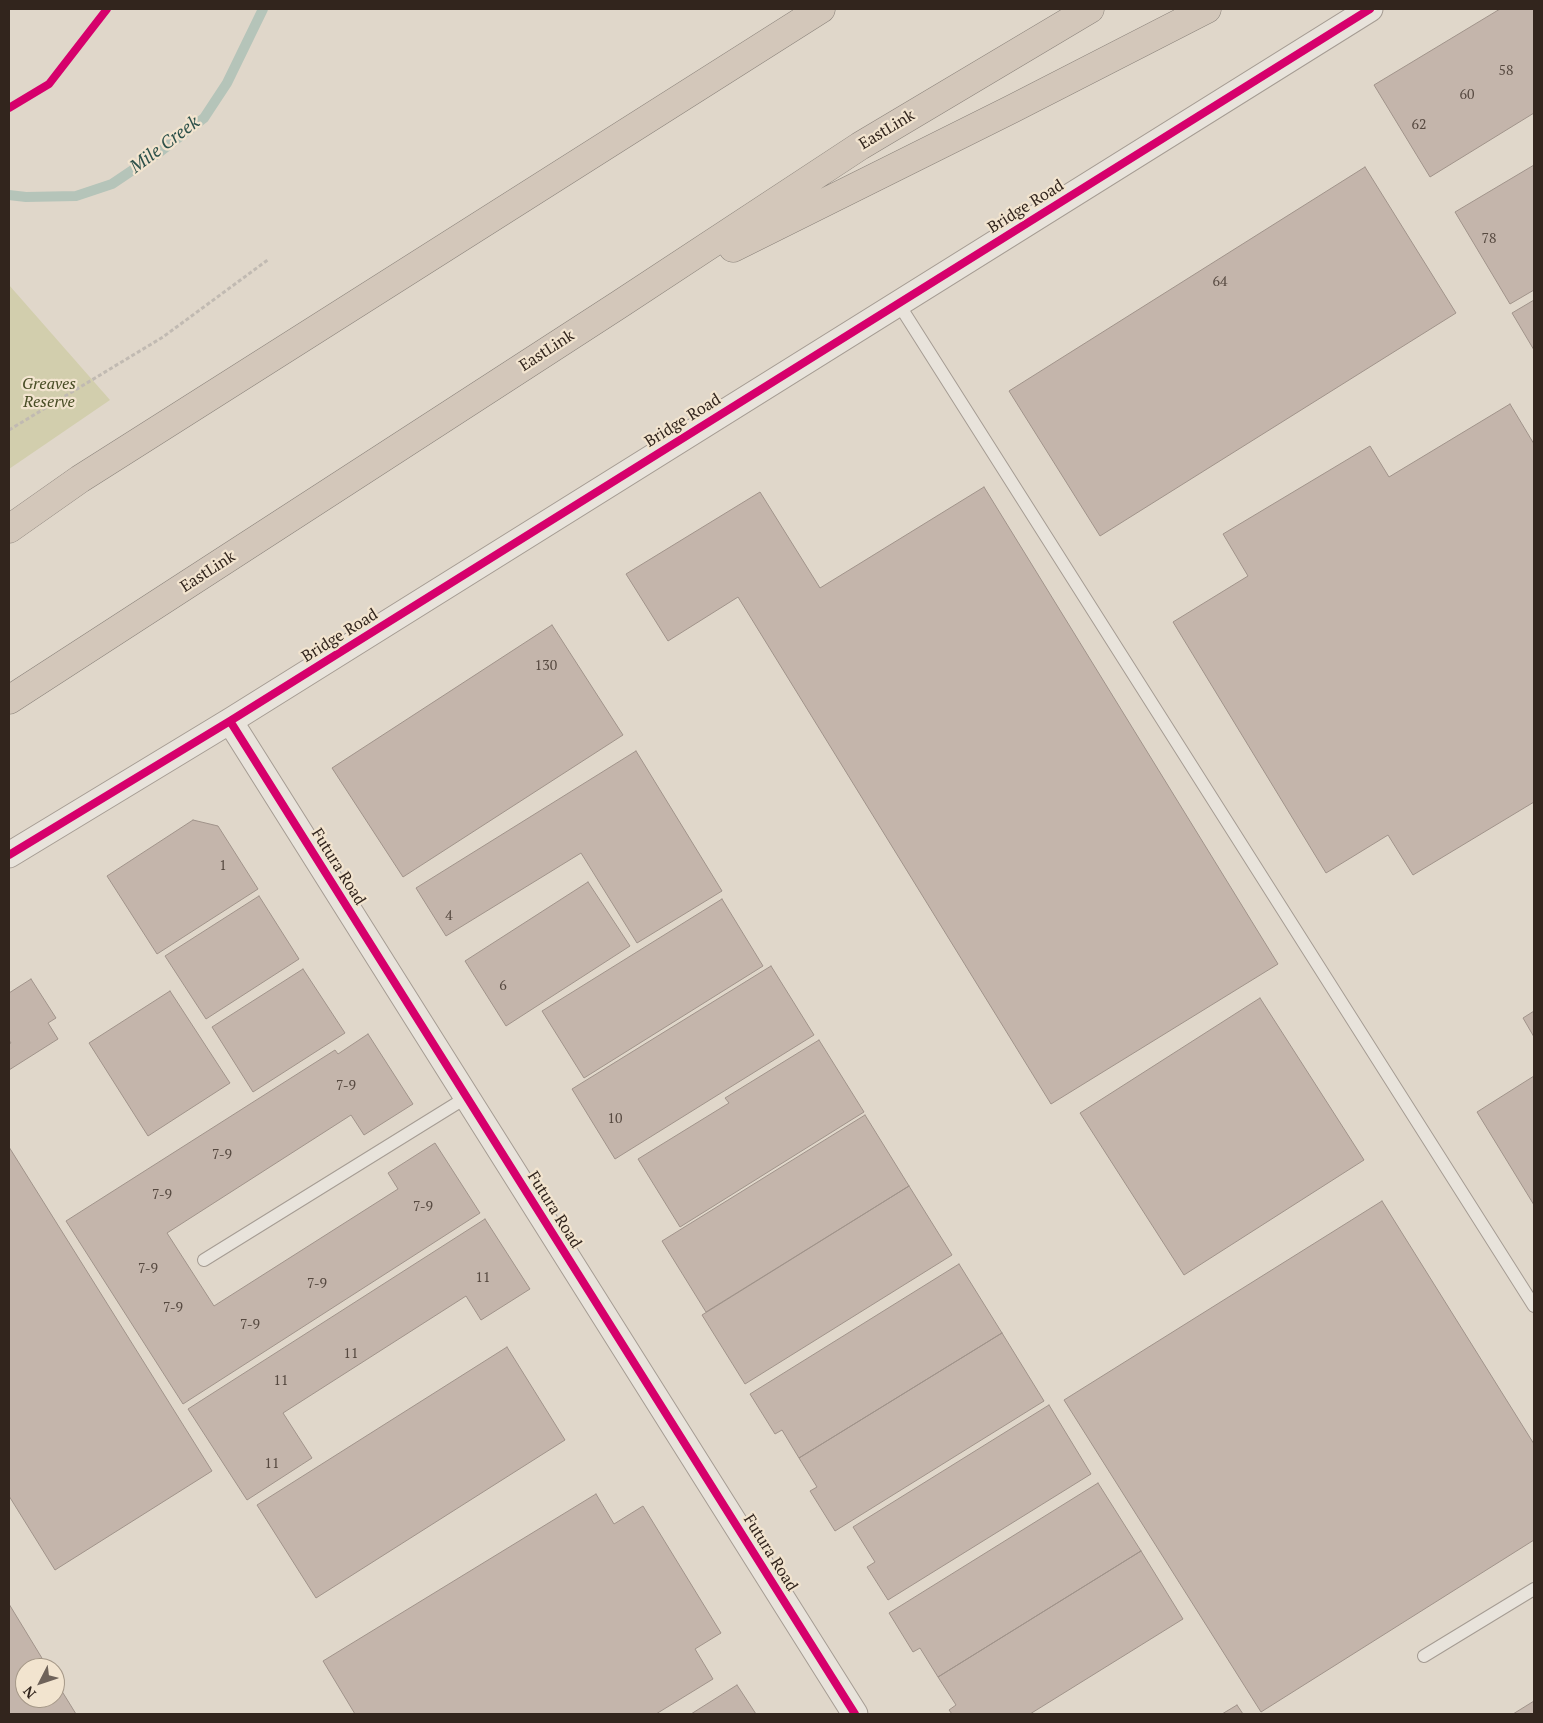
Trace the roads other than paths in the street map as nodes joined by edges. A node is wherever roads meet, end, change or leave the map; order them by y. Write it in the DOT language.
graph roads {
  1 [pos="805,9"];
  2 [pos="821,9"];
  3 [pos="1090,9"];
  4 [pos="1207,9"];
  5 [pos="1370,9"];
  6 [pos="759,48"];
  7 [pos="898,303"];
  8 [pos="620,304"];
  9 [pos="9,529"];
  10 [pos="9,700"];
  11 [pos="230,721"];
  12 [pos="9,855"];
  13 [pos="467,1097"];
  14 [pos="204,1260"];
  15 [pos="1534,1306"];
  16 [pos="1534,1589"];
  17 [pos="1424,1656"];
  18 [pos="855,1714"];
  1 -- 6 [label="highway"];
  2 -- 6 [label="highway"];
  3 -- 8 [label="highway, EastLink"];
  4 -- 8 [label="highway"];
  5 -- 7 [label="street, Bridge Road"];
  6 -- 9 [label="highway"];
  7 -- 11 [label="street, Bridge Road"];
  7 -- 15 [label="lane"];
  8 -- 10 [label="highway, EastLink"];
  11 -- 12 [label="street, Bridge Road"];
  11 -- 13 [label="street, Futura Road"];
  13 -- 14 [label="lane"];
  13 -- 18 [label="street, Futura Road"];
  16 -- 17 [label="lane"];
}
